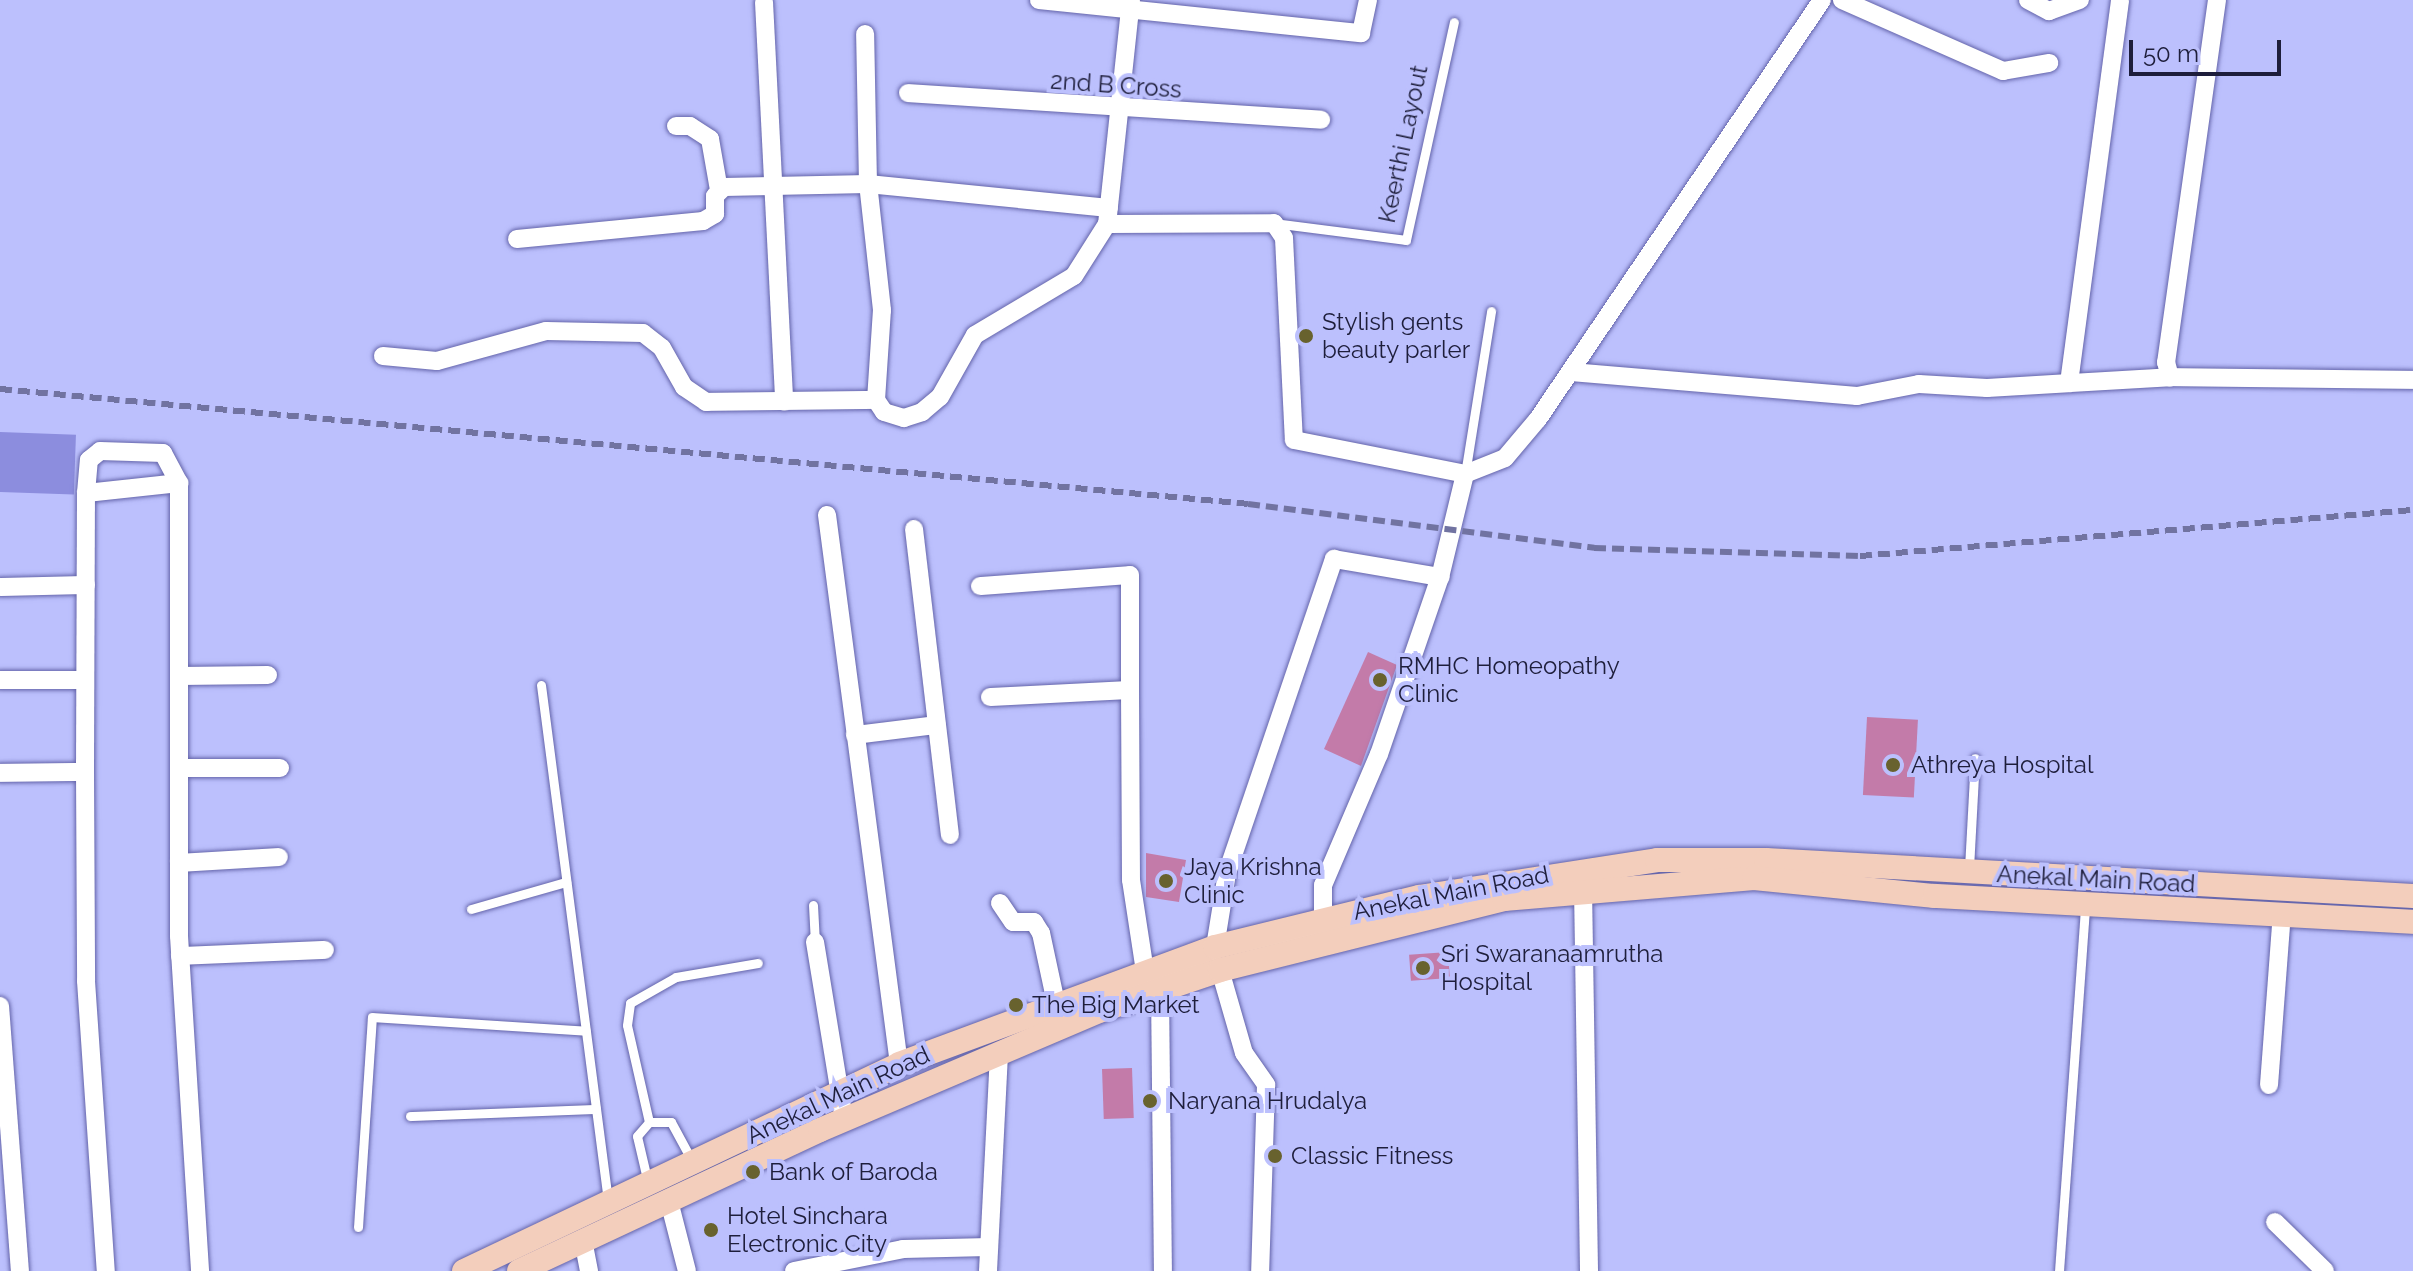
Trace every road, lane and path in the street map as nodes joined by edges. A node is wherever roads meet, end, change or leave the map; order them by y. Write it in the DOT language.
graph roads {
  1 [pos="1039,0"];
  2 [pos="1368,0"];
  3 [pos="1822,0"];
  4 [pos="1842,0"];
  5 [pos="2028,0"];
  6 [pos="2080,0"];
  7 [pos="2120,0"];
  8 [pos="2217,0"];
  9 [pos="764,2"];
  10 [pos="1130,6"];
  11 [pos="1454,22"];
  12 [pos="865,34"];
  13 [pos="2049,63"];
  14 [pos="908,93"];
  15 [pos="1118,111"];
  16 [pos="1321,120"];
  17 [pos="676,126"];
  18 [pos="776,184"];
  19 [pos="868,184"];
  20 [pos="719,190"];
  21 [pos="1108,216"];
  22 [pos="1279,230"];
  23 [pos="517,239"];
  24 [pos="1491,311"];
  25 [pos="383,356"];
  26 [pos="1571,372"];
  27 [pos="2170,377"];
  28 [pos="2413,380"];
  29 [pos="2069,383"];
  30 [pos="876,400"];
  31 [pos="784,401"];
  32 [pos="1465,474"];
  33 [pos="179,483"];
  34 [pos="86,493"];
  35 [pos="827,515"];
  36 [pos="914,529"];
  37 [pos="1440,577"];
  38 [pos="86,585"];
  39 [pos="980,586"];
  40 [pos="0,587"];
  41 [pos="268,675"];
  42 [pos="179,676"];
  43 [pos="0,680"];
  44 [pos="85,680"];
  45 [pos="541,685"];
  46 [pos="1130,690"];
  47 [pos="990,697"];
  48 [pos="936,725"];
  49 [pos="855,735"];
  50 [pos="1975,758"];
  51 [pos="179,768"];
  52 [pos="280,768"];
  53 [pos="85,772"];
  54 [pos="0,773"];
  55 [pos="950,835"];
  56 [pos="279,857"];
  57 [pos="179,863"];
  58 [pos="1969,871"];
  59 [pos="566,882"];
  60 [pos="1583,888"];
  61 [pos="2413,896"];
  62 [pos="1000,903"];
  63 [pos="2085,903"];
  64 [pos="813,905"];
  65 [pos="471,909"];
  66 [pos="2282,913"];
  67 [pos="2413,922"];
  68 [pos="1323,930"];
  69 [pos="815,942"];
  70 [pos="325,950"];
  71 [pos="180,956"];
  72 [pos="1218,959"];
  73 [pos="758,963"];
  74 [pos="1145,971"];
  75 [pos="1160,991"];
  76 [pos="1056,1003"];
  77 [pos="0,1006"];
  78 [pos="586,1031"];
  79 [pos="999,1053"];
  80 [pos="899,1064"];
  81 [pos="2269,1085"];
  82 [pos="837,1095"];
  83 [pos="596,1109"];
  84 [pos="410,1116"];
  85 [pos="844,1120"];
  86 [pos="649,1122"];
  87 [pos="693,1162"];
  88 [pos="648,1183"];
  89 [pos="608,1201"];
  90 [pos="669,1201"];
  91 [pos="2275,1222"];
  92 [pos="615,1226"];
  93 [pos="358,1227"];
  94 [pos="583,1240"];
  95 [pos="989,1247"];
  96 [pos="20,1271"];
  97 [pos="106,1271"];
  98 [pos="200,1271"];
  99 [pos="464,1271"];
  100 [pos="519,1271"];
  101 [pos="589,1271"];
  102 [pos="687,1271"];
  103 [pos="794,1271"];
  104 [pos="988,1271"];
  105 [pos="1163,1271"];
  106 [pos="1260,1271"];
  107 [pos="1589,1271"];
  108 [pos="2059,1271"];
  109 [pos="2325,1271"];
  1 -- 10 [label="street"];
  2 -- 10 [label="street"];
  3 -- 26 [label="street"];
  4 -- 13 [label="street"];
  5 -- 6 [label="street"];
  7 -- 29 [label="street"];
  8 -- 27 [label="street"];
  9 -- 18 [label="street"];
  10 -- 15 [label="street"];
  11 -- 22 [label="lane, Keerthi Layout"];
  12 -- 19 [label="street"];
  14 -- 15 [label="street, 2nd B Cross"];
  15 -- 16 [label="street, 2nd B Cross"];
  15 -- 21 [label="street"];
  17 -- 20 [label="street"];
  18 -- 19 [label="street, Keerthi Layout"];
  18 -- 20 [label="street, Keerthi Layout"];
  18 -- 31 [label="street"];
  19 -- 21 [label="street, Keerthi Layout"];
  19 -- 30 [label="street"];
  20 -- 23 [label="street"];
  21 -- 22 [label="street, Keerthi Layout"];
  21 -- 30 [label="street"];
  22 -- 32 [label="street"];
  24 -- 32 [label="lane"];
  25 -- 31 [label="street"];
  26 -- 29 [label="street"];
  26 -- 32 [label="street"];
  27 -- 28 [label="street"];
  27 -- 29 [label="street"];
  30 -- 31 [label="street"];
  32 -- 37 [label="street"];
  33 -- 34 [label="street"];
  33 -- 34 [label="street"];
  33 -- 42 [label="street"];
  34 -- 38 [label="street"];
  35 -- 49 [label="street"];
  36 -- 48 [label="street"];
  37 -- 68 [label="street"];
  37 -- 72 [label="street"];
  38 -- 40 [label="street"];
  38 -- 44 [label="street"];
  39 -- 46 [label="street"];
  41 -- 42 [label="street"];
  42 -- 51 [label="street"];
  43 -- 44 [label="street"];
  44 -- 53 [label="street"];
  45 -- 59 [label="lane"];
  46 -- 47 [label="street"];
  46 -- 74 [label="street"];
  48 -- 49 [label="street"];
  48 -- 55 [label="street"];
  49 -- 80 [label="street"];
  50 -- 58 [label="lane"];
  51 -- 52 [label="street"];
  51 -- 57 [label="street"];
  53 -- 54 [label="street"];
  53 -- 97 [label="street"];
  56 -- 57 [label="street"];
  57 -- 71 [label="street"];
  58 -- 61 [label="main road, Anekal Main Road"];
  58 -- 68 [label="main road, Anekal Main Road"];
  59 -- 65 [label="lane"];
  59 -- 78 [label="lane"];
  60 -- 63 [label="main road"];
  60 -- 68 [label="main road"];
  60 -- 107 [label="street"];
  62 -- 76 [label="street"];
  63 -- 66 [label="main road"];
  63 -- 108 [label="lane"];
  64 -- 69 [label="lane"];
  66 -- 67 [label="main road"];
  66 -- 81 [label="street"];
  68 -- 72 [label="main road, Anekal Main Road"];
  69 -- 82 [label="street"];
  70 -- 71 [label="street"];
  71 -- 98 [label="street"];
  72 -- 74 [label="main road, Anekal Main Road"];
  72 -- 75 [label="main road"];
  72 -- 106 [label="street"];
  73 -- 86 [label="lane"];
  74 -- 76 [label="main road, Anekal Main Road"];
  75 -- 79 [label="main road"];
  75 -- 105 [label="street"];
  76 -- 80 [label="main road, Anekal Main Road"];
  77 -- 96 [label="street"];
  78 -- 83 [label="lane"];
  78 -- 93 [label="lane"];
  79 -- 85 [label="main road"];
  79 -- 95 [label="street"];
  80 -- 82 [label="main road, Anekal Main Road"];
  82 -- 85 [label="street"];
  82 -- 87 [label="main road, Anekal Main Road"];
  83 -- 84 [label="lane"];
  83 -- 89 [label="lane"];
  85 -- 90 [label="main road"];
  86 -- 87 [label="lane"];
  86 -- 88 [label="lane"];
  87 -- 88 [label="main road, Anekal Main Road"];
  88 -- 89 [label="main road, Anekal Main Road"];
  89 -- 92 [label="lane"];
  89 -- 99 [label="main road, Anekal Main Road"];
  90 -- 92 [label="main road"];
  90 -- 102 [label="street"];
  91 -- 109 [label="street"];
  92 -- 94 [label="main road"];
  94 -- 100 [label="main road"];
  94 -- 101 [label="street"];
  95 -- 103 [label="street"];
  95 -- 104 [label="street"];
}
